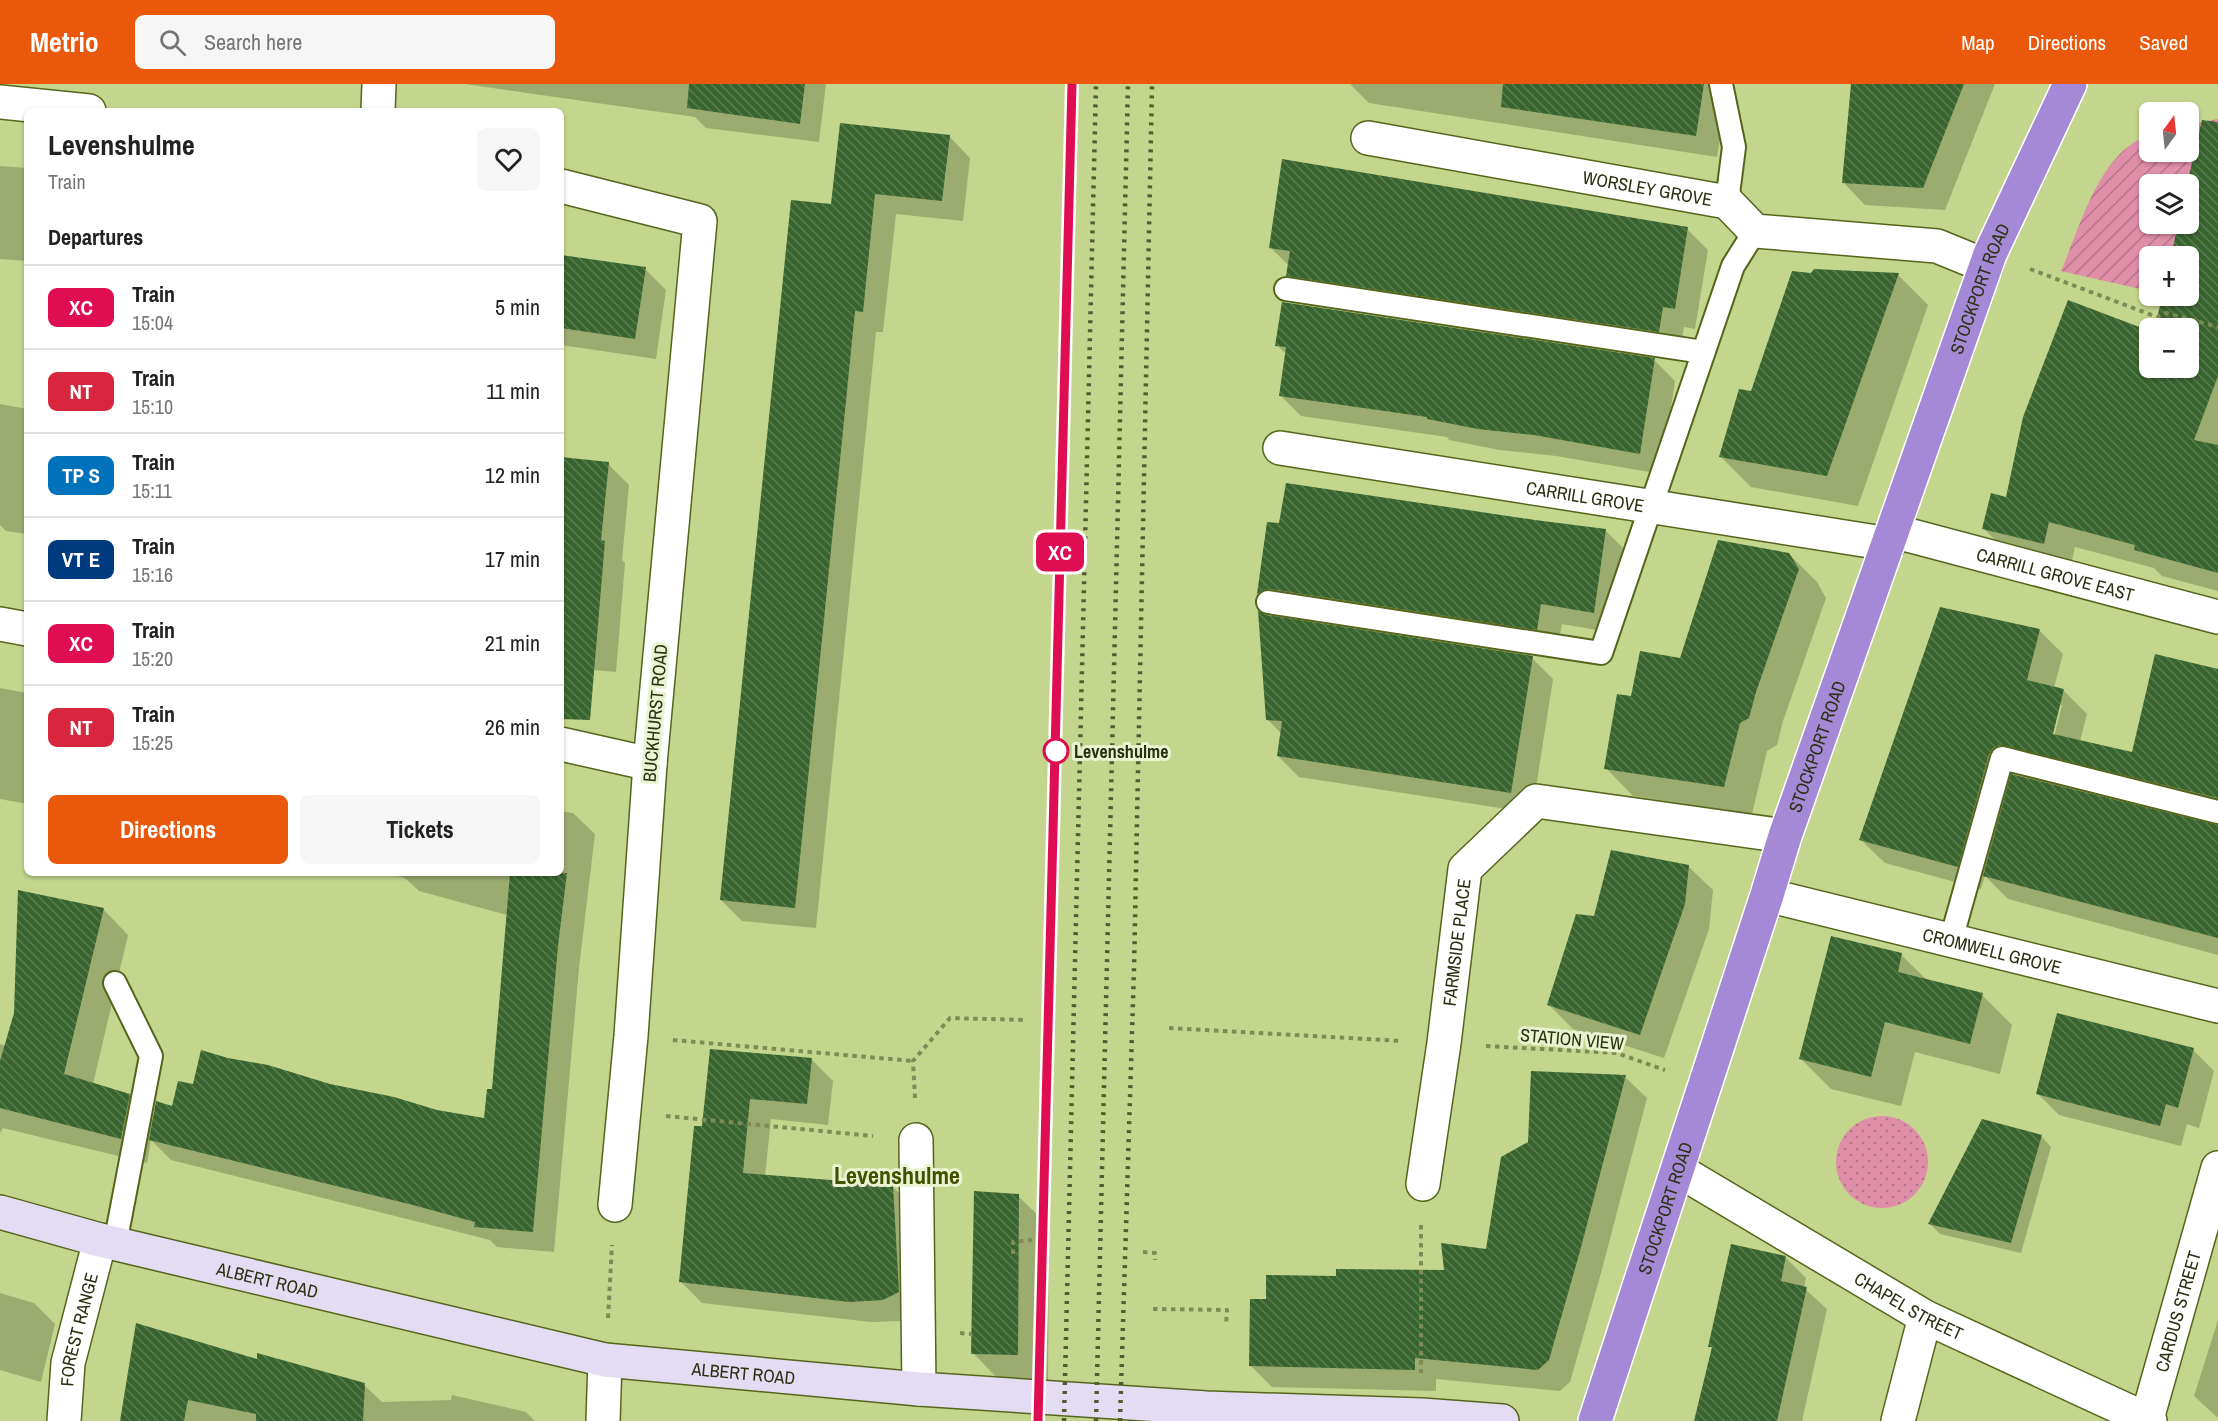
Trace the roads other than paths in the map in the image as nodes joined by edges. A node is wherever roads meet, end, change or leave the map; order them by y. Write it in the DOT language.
graph roads {
  1 [pos="379,84"];
  2 [pos="1721,84"];
  3 [pos="2070,84"];
  4 [pos="0,102"];
  5 [pos="59,108"];
  6 [pos="378,108"];
  7 [pos="1368,138"];
  8 [pos="564,187"];
  9 [pos="1727,202"];
  10 [pos="1755,231"];
  11 [pos="1988,260"];
  12 [pos="1286,289"];
  13 [pos="1703,352"];
  14 [pos="1280,448"];
  15 [pos="1651,506"];
  16 [pos="1891,537"];
  17 [pos="1268,602"];
  18 [pos="2218,617"];
  19 [pos="0,624"];
  20 [pos="24,628"];
  21 [pos="564,745"];
  22 [pos="650,764"];
  23 [pos="2218,812"];
  24 [pos="1785,836"];
  25 [pos="1767,895"];
  26 [pos="1951,940"];
  27 [pos="115,983"];
  28 [pos="2218,1006"];
  29 [pos="916,1140"];
  30 [pos="1678,1170"];
  31 [pos="2217,1180"];
  32 [pos="1424,1184"];
  33 [pos="615,1205"];
  34 [pos="0,1212"];
  35 [pos="108,1242"];
  36 [pos="1925,1317"];
  37 [pos="605,1360"];
  38 [pos="919,1389"];
  39 [pos="2148,1420"];
  40 [pos="64,1421"];
  41 [pos="603,1421"];
  42 [pos="1502,1421"];
  43 [pos="1596,1421"];
  44 [pos="1898,1421"];
  1 -- 6 [label="street"];
  2 -- 9 [label="lane"];
  3 -- 11 [label="highway, STOCKPORT ROAD"];
  4 -- 5 [label="street"];
  7 -- 9 [label="street, WORSLEY GROVE"];
  8 -- 22 [label="street, BUCKHURST ROAD"];
  9 -- 10 [label="street, WORSLEY GROVE"];
  10 -- 11 [label="street"];
  10 -- 13 [label="lane"];
  11 -- 16 [label="highway, STOCKPORT ROAD"];
  12 -- 13 [label="lane"];
  13 -- 15 [label="lane"];
  14 -- 15 [label="street, CARRILL GROVE"];
  15 -- 16 [label="street, CARRILL GROVE"];
  15 -- 17 [label="lane"];
  16 -- 18 [label="street, CARRILL GROVE EAST"];
  16 -- 24 [label="highway, STOCKPORT ROAD"];
  19 -- 20 [label="street"];
  21 -- 22 [label="street"];
  22 -- 33 [label="street, BUCKHURST ROAD"];
  23 -- 26 [label="lane"];
  24 -- 25 [label="highway, STOCKPORT ROAD"];
  24 -- 32 [label="street, FARMSIDE PLACE"];
  25 -- 26 [label="street, CROMWELL GROVE"];
  25 -- 30 [label="highway, STOCKPORT ROAD"];
  26 -- 28 [label="street, CROMWELL GROVE"];
  27 -- 35 [label="lane"];
  29 -- 38 [label="street"];
  30 -- 36 [label="street, CHAPEL STREET"];
  30 -- 43 [label="highway, STOCKPORT ROAD"];
  31 -- 39 [label="street, CARDUS STREET"];
  34 -- 35 [label="main road, ALBERT ROAD"];
  35 -- 37 [label="main road, ALBERT ROAD"];
  35 -- 40 [label="street, FOREST RANGE"];
  36 -- 39 [label="street, CHAPEL STREET"];
  36 -- 44 [label="street"];
  37 -- 38 [label="main road, ALBERT ROAD"];
  37 -- 41 [label="street"];
  38 -- 42 [label="main road, ALBERT ROAD"];
}
